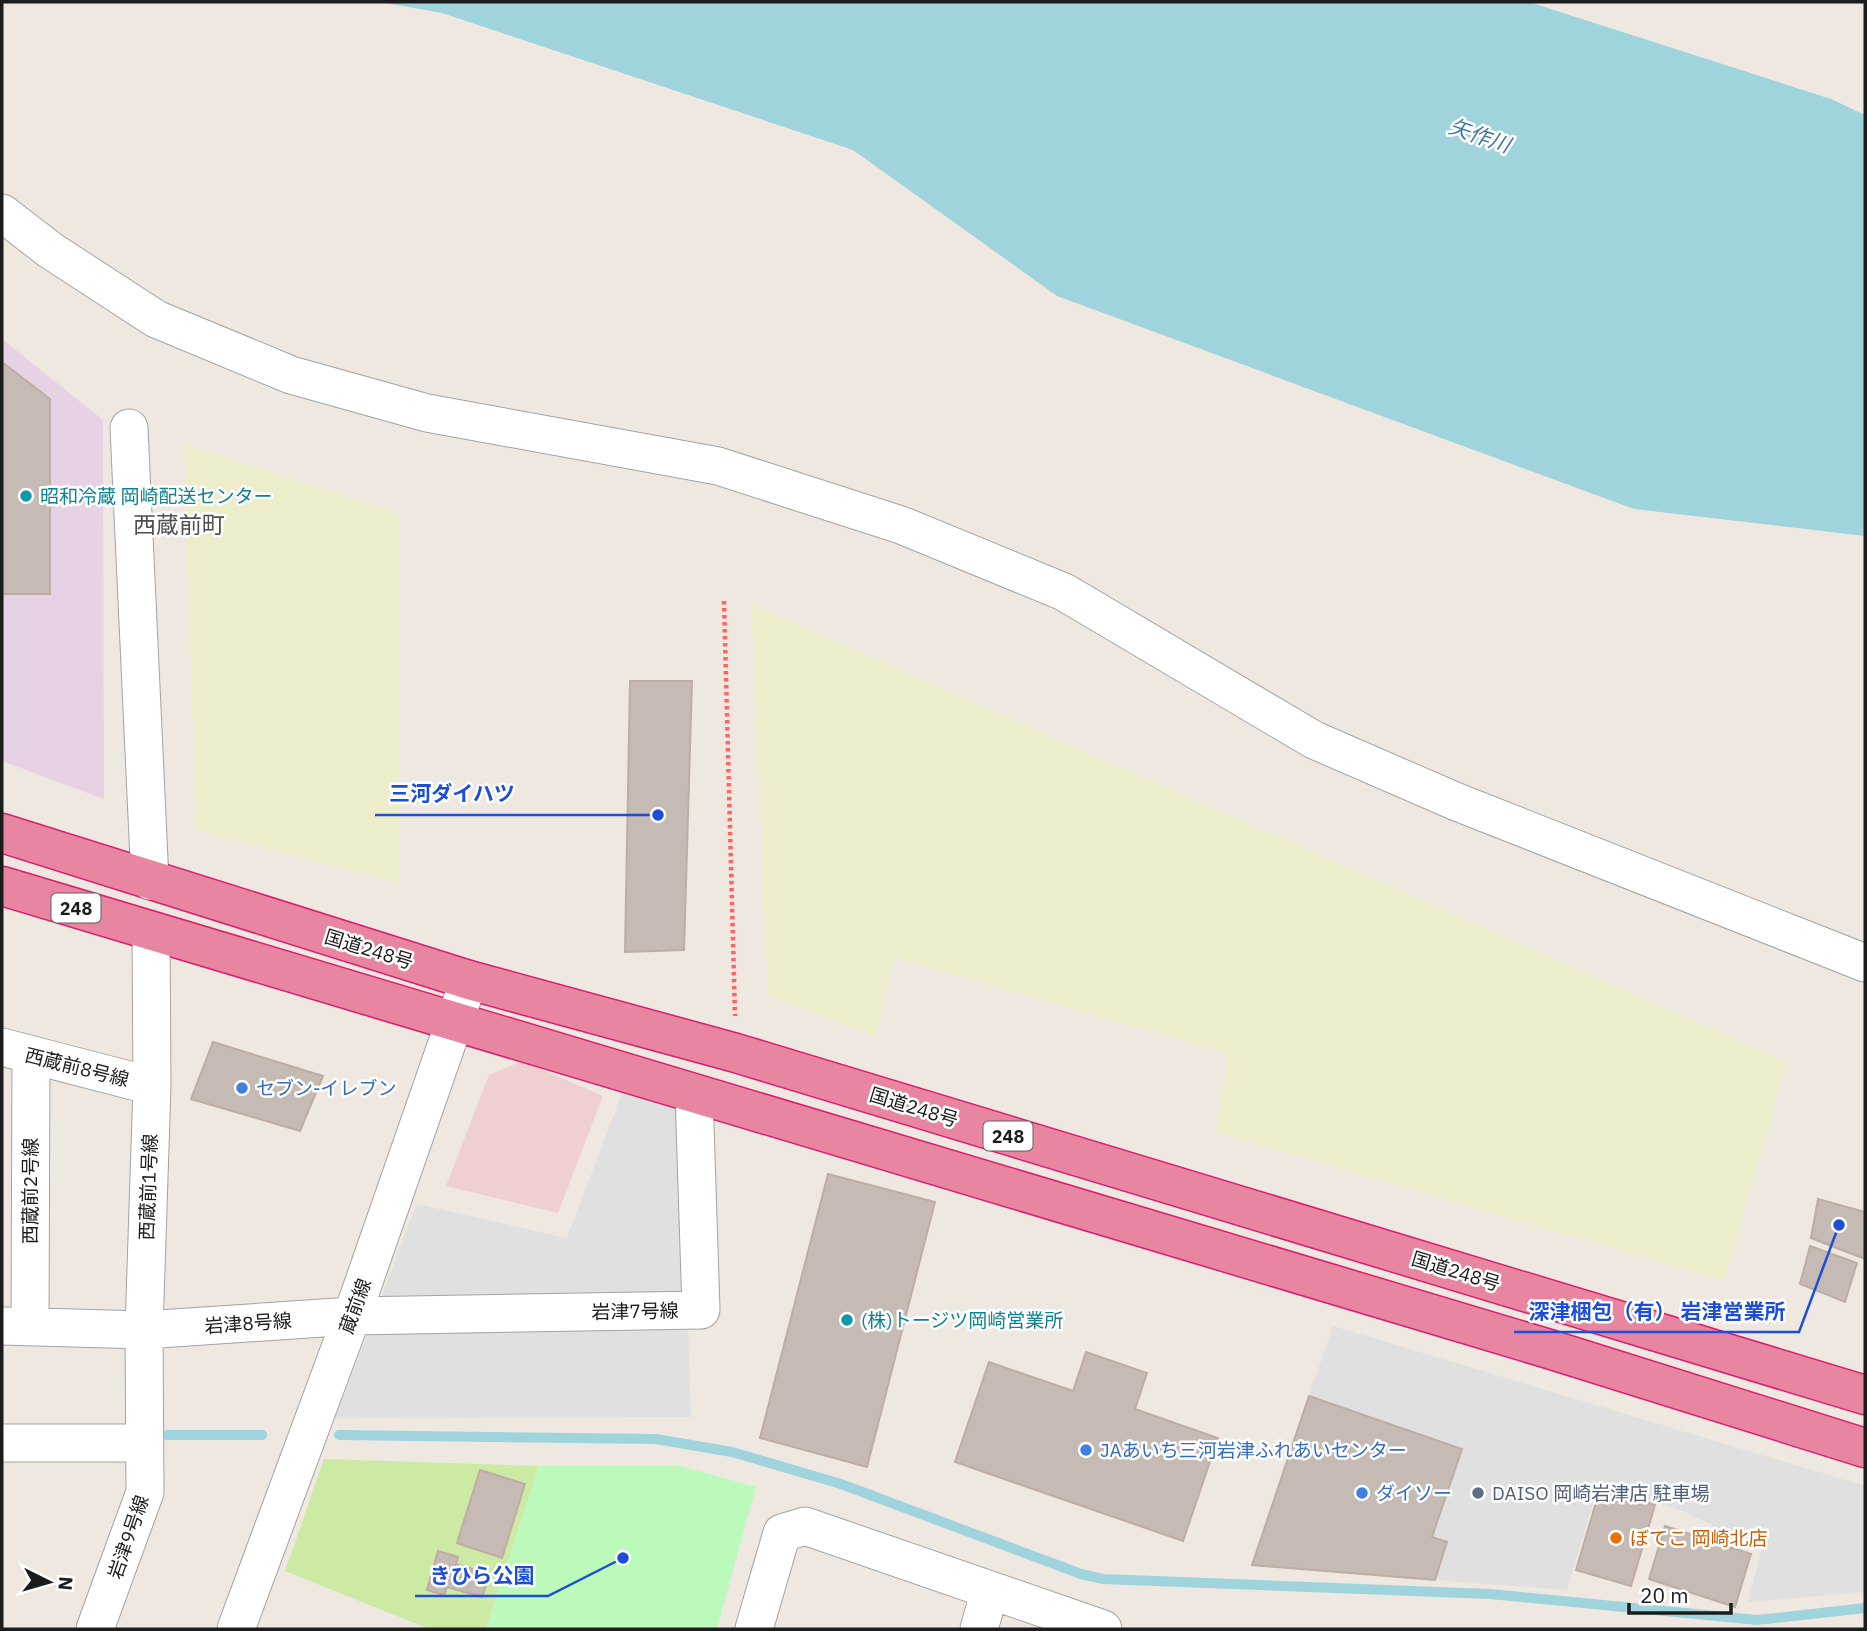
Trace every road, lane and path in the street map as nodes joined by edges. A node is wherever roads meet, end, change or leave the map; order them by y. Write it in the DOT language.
graph roads {
  1 [pos="2,213"];
  2 [pos="130,428"];
  3 [pos="724,601"];
  4 [pos="2,833"];
  5 [pos="150,881"];
  6 [pos="2,886"];
  7 [pos="151,931"];
  8 [pos="1865,963"];
  9 [pos="469,980"];
  10 [pos="455,1020"];
  11 [pos="16,1052"];
  12 [pos="736,1053"];
  13 [pos="152,1086"];
  14 [pos="694,1093"];
  15 [pos="352,1315"];
  16 [pos="16,1326"];
  17 [pos="144,1330"];
  18 [pos="1865,1395"];
  19 [pos="2,1443"];
  20 [pos="144,1443"];
  21 [pos="1865,1448"];
  22 [pos="990,1590"];
  23 [pos="95,1629"];
  24 [pos="236,1629"];
  25 [pos="754,1629"];
  26 [pos="979,1629"];
  27 [pos="1103,1629"];
  1 -- 8 [label="street"];
  2 -- 5 [label="street"];
  3 -- 12 [label="path"];
  4 -- 5 [label="highway, 国道248号 / 248"];
  5 -- 9 [label="highway, 国道248号 / 248"];
  6 -- 7 [label="highway, 248"];
  7 -- 10 [label="highway, 248"];
  7 -- 13 [label="street, 西蔵前1号線"];
  9 -- 10 [label="street, 蔵前線"];
  9 -- 12 [label="highway, 国道248号 / 248"];
  10 -- 14 [label="highway, 248"];
  10 -- 15 [label="street, 蔵前線"];
  11 -- 13 [label="street, 西蔵前8号線"];
  11 -- 16 [label="street, 西蔵前2号線"];
  12 -- 18 [label="highway, 国道248号 / 248"];
  13 -- 17 [label="street, 西蔵前1号線"];
  14 -- 15 [label="street, 岩津7号線"];
  14 -- 21 [label="highway, 248"];
  15 -- 17 [label="street, 岩津8号線"];
  15 -- 24 [label="street, 蔵前線"];
  16 -- 17 [label="street, 岩津8号線"];
  17 -- 20 [label="street, 西蔵前1号線"];
  19 -- 20 [label="street"];
  20 -- 23 [label="street, 岩津9号線"];
  22 -- 25 [label="street"];
  22 -- 26 [label="street"];
  22 -- 27 [label="street"];
}
